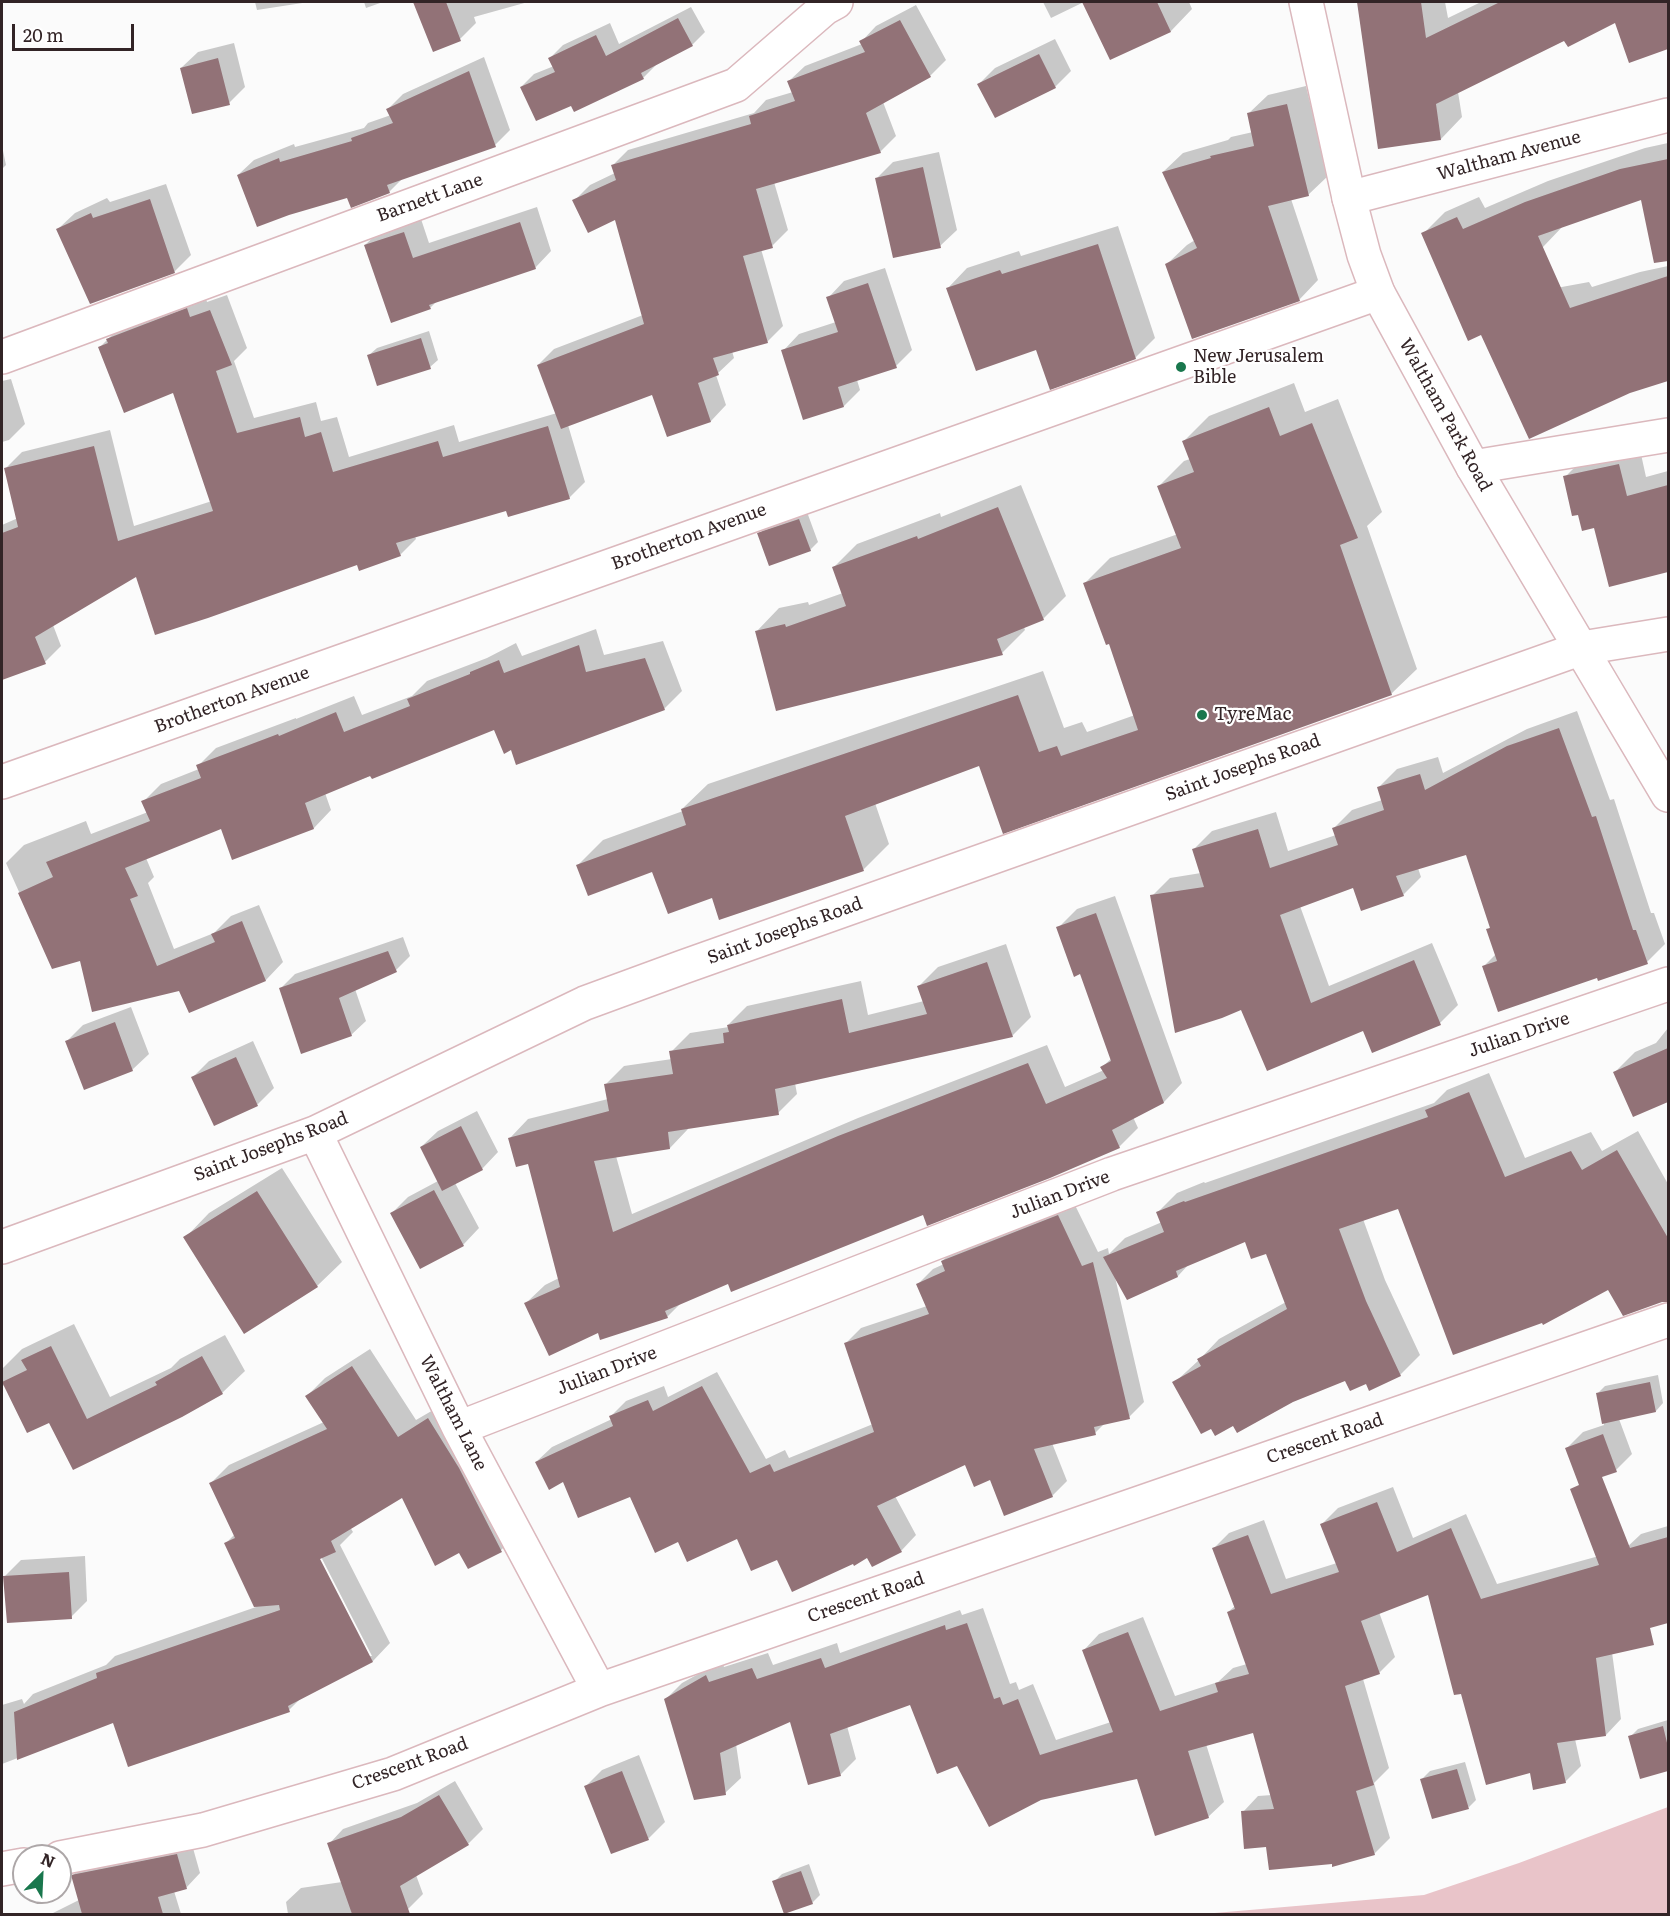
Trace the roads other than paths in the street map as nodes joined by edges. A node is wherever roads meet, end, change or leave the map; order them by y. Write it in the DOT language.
graph roads {
  1 [pos="836,2"];
  2 [pos="1306,2"];
  3 [pos="1668,115"];
  4 [pos="1349,198"];
  5 [pos="1378,293"];
  6 [pos="2,357"];
  7 [pos="1668,435"];
  8 [pos="1473,467"];
  9 [pos="1668,634"];
  10 [pos="1581,648"];
  11 [pos="2,782"];
  12 [pos="1668,795"];
  13 [pos="1668,984"];
  14 [pos="315,1133"];
  15 [pos="2,1247"];
  16 [pos="1668,1320"];
  17 [pos="459,1428"];
  18 [pos="599,1690"];
  19 [pos="72,1856"];
  1 -- 6 [label="street, Barnett Lane"];
  2 -- 4 [label="street, Waltham Park Road"];
  3 -- 4 [label="street, Waltham Avenue"];
  4 -- 5 [label="street, Waltham Park Road"];
  5 -- 8 [label="street, Waltham Park Road"];
  5 -- 11 [label="street, Brotherton Avenue"];
  7 -- 8 [label="street"];
  8 -- 10 [label="street, Waltham Park Road"];
  9 -- 10 [label="street, Saint Josephs Road"];
  10 -- 12 [label="street, Waltham Park Road"];
  10 -- 14 [label="street, Saint Josephs Road"];
  13 -- 17 [label="street, Julian Drive"];
  14 -- 15 [label="street, Saint Josephs Road"];
  14 -- 17 [label="street, Waltham Lane"];
  16 -- 18 [label="street, Crescent Road"];
  17 -- 18 [label="street, Waltham Lane"];
  18 -- 19 [label="street, Crescent Road"];
}
